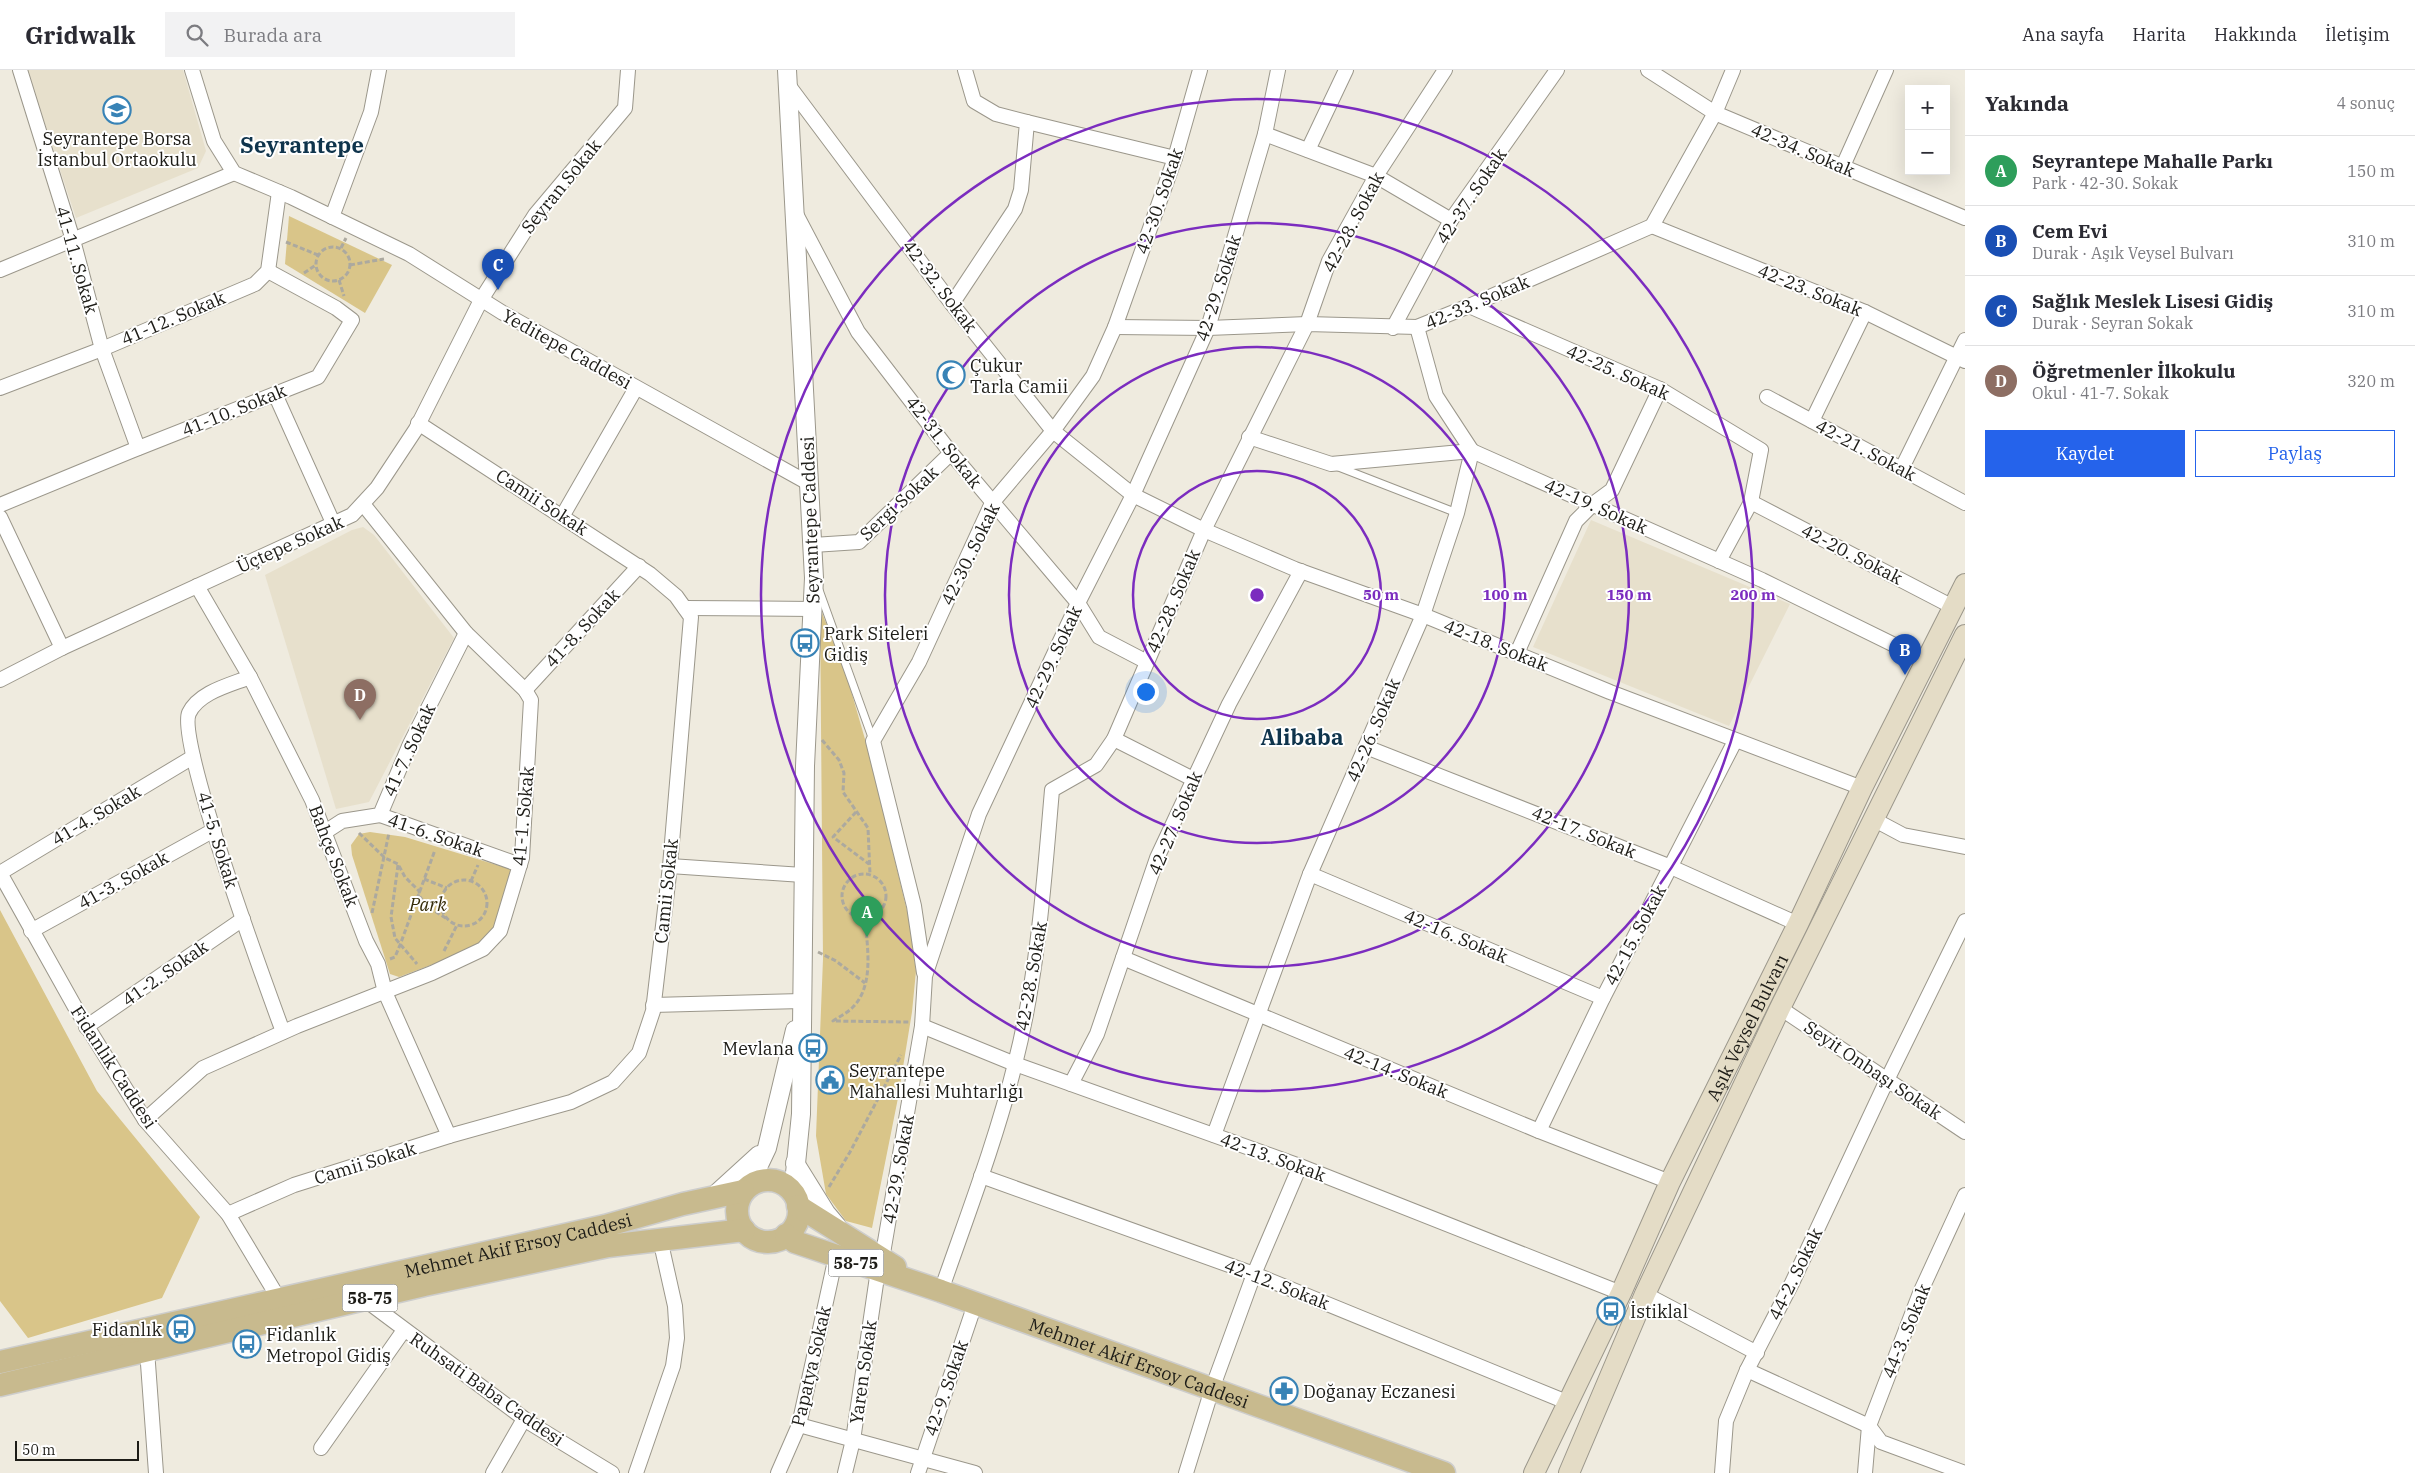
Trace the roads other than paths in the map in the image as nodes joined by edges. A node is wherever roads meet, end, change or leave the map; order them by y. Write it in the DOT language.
graph roads {
  1 [pos="20,70"];
  2 [pos="192,70"];
  3 [pos="379,70"];
  4 [pos="628,70"];
  5 [pos="965,70"];
  6 [pos="1200,70"];
  7 [pos="1278,70"];
  8 [pos="1346,70"];
  9 [pos="1445,70"];
  10 [pos="1558,70"];
  11 [pos="1648,70"];
  12 [pos="1733,70"];
  13 [pos="1886,70"];
  14 [pos="787,76"];
  15 [pos="1715,113"];
  16 [pos="1027,122"];
  17 [pos="1265,134"];
  18 [pos="1308,150"];
  19 [pos="1175,158"];
  20 [pos="1843,166"];
  21 [pos="234,173"];
  22 [pos="1376,176"];
  23 [pos="279,192"];
  24 [pos="796,214"];
  25 [pos="332,217"];
  26 [pos="1965,218"];
  27 [pos="1451,220"];
  28 [pos="1652,226"];
  29 [pos="73,240"];
  30 [pos="0,270"];
  31 [pos="268,271"];
  32 [pos="481,300"];
  33 [pos="952,304"];
  34 [pos="1469,306"];
  35 [pos="1865,312"];
  36 [pos="1307,324"];
  37 [pos="1115,327"];
  38 [pos="1417,327"];
  39 [pos="1208,328"];
  40 [pos="1392,328"];
  41 [pos="1965,340"];
  42 [pos="102,349"];
  43 [pos="1961,359"];
  44 [pos="0,388"];
  45 [pos="636,388"];
  46 [pos="1660,389"];
  47 [pos="275,394"];
  48 [pos="1767,397"];
  49 [pos="1812,421"];
  50 [pos="418,423"];
  51 [pos="1053,431"];
  52 [pos="1249,437"];
  53 [pos="138,448"];
  54 [pos="1472,451"];
  55 [pos="952,453"];
  56 [pos="1331,464"];
  57 [pos="1902,468"];
  58 [pos="810,484"];
  59 [pos="1133,495"];
  60 [pos="1751,502"];
  61 [pos="1965,502"];
  62 [pos="992,503"];
  63 [pos="363,504"];
  64 [pos="1593,504"];
  65 [pos="0,506"];
  66 [pos="1457,513"];
  67 [pos="563,515"];
  68 [pos="0,517"];
  69 [pos="334,525"];
  70 [pos="1204,530"];
  71 [pos="814,545"];
  72 [pos="1719,561"];
  73 [pos="639,566"];
  74 [pos="1301,571"];
  75 [pos="814,578"];
  76 [pos="1965,584"];
  77 [pos="197,586"];
  78 [pos="1078,603"];
  79 [pos="1953,606"];
  80 [pos="685,608"];
  81 [pos="813,609"];
  82 [pos="1423,614"];
  83 [pos="466,633"];
  84 [pos="1965,635"];
  85 [pos="62,648"];
  86 [pos="1517,653"];
  87 [pos="1925,660"];
  88 [pos="1147,662"];
  89 [pos="250,677"];
  90 [pos="0,680"];
  91 [pos="525,690"];
  92 [pos="1114,739"];
  93 [pos="873,740"];
  94 [pos="1735,740"];
  95 [pos="1366,747"];
  96 [pos="192,757"];
  97 [pos="1193,779"];
  98 [pos="1862,788"];
  99 [pos="386,817"];
  100 [pos="1873,819"];
  101 [pos="214,830"];
  102 [pos="325,832"];
  103 [pos="1965,847"];
  104 [pos="520,865"];
  105 [pos="670,866"];
  106 [pos="1671,867"];
  107 [pos="0,873"];
  108 [pos="803,874"];
  109 [pos="1310,874"];
  110 [pos="243,919"];
  111 [pos="1965,921"];
  112 [pos="1798,924"];
  113 [pos="31,931"];
  114 [pos="1123,958"];
  115 [pos="925,976"];
  116 [pos="385,992"];
  117 [pos="1602,998"];
  118 [pos="802,1000"];
  119 [pos="653,1005"];
  120 [pos="1780,1008"];
  121 [pos="1259,1015"];
  122 [pos="922,1026"];
  123 [pos="86,1027"];
  124 [pos="283,1032"];
  125 [pos="1015,1064"];
  126 [pos="1887,1080"];
  127 [pos="1071,1084"];
  128 [pos="145,1120"];
  129 [pos="1539,1131"];
  130 [pos="1965,1132"];
  131 [pos="1214,1134"];
  132 [pos="449,1136"];
  133 [pos="767,1148"];
  134 [pos="795,1163"];
  135 [pos="1300,1166"];
  136 [pos="981,1176"];
  137 [pos="1670,1182"];
  138 [pos="746,1188"];
  139 [pos="1965,1195"];
  140 [pos="714,1196"];
  141 [pos="803,1200"];
  142 [pos="228,1214"];
  143 [pos="744,1230"];
  144 [pos="786,1235"];
  145 [pos="660,1239"];
  146 [pos="842,1246"];
  147 [pos="880,1265"];
  148 [pos="1254,1274"];
  149 [pos="934,1289"];
  150 [pos="1622,1293"];
  151 [pos="1646,1294"];
  152 [pos="279,1299"];
  153 [pos="364,1299"];
  154 [pos="975,1304"];
  155 [pos="404,1330"];
  156 [pos="147,1350"];
  157 [pos="1757,1353"];
  158 [pos="0,1362"];
  159 [pos="1747,1370"];
  160 [pos="0,1385"];
  161 [pos="1212,1389"];
  162 [pos="1569,1402"];
  163 [pos="524,1418"];
  164 [pos="799,1425"];
  165 [pos="1869,1426"];
  166 [pos="853,1440"];
  167 [pos="321,1448"];
  168 [pos="922,1458"];
  169 [pos="1416,1466"];
  170 [pos="1572,1470"];
  171 [pos="154,1473"];
  172 [pos="493,1473"];
  173 [pos="612,1473"];
  174 [pos="636,1473"];
  175 [pos="778,1473"];
  176 [pos="845,1473"];
  177 [pos="918,1473"];
  178 [pos="975,1473"];
  179 [pos="1186,1473"];
  180 [pos="1444,1473"];
  181 [pos="1534,1473"];
  182 [pos="1722,1473"];
  183 [pos="1864,1473"];
  184 [pos="1965,1473"];
  1 -- 29 [label="street, 41-11. Sokak"];
  2 -- 21 [label="street"];
  3 -- 25 [label="street"];
  4 -- 32 [label="street, Seyran Sokak"];
  5 -- 16 [label="street"];
  6 -- 19 [label="street, 42-30. Sokak"];
  7 -- 17 [label="street, 42-29. Sokak"];
  8 -- 18 [label="street"];
  9 -- 22 [label="street, 42-28. Sokak"];
  10 -- 27 [label="street, 42-37. Sokak"];
  11 -- 15 [label="street, 42-34. Sokak"];
  12 -- 15 [label="street"];
  13 -- 20 [label="street"];
  14 -- 24 [label="street, Seyrantepe Caddesi"];
  14 -- 33 [label="street, 42-32. Sokak"];
  15 -- 20 [label="street, 42-34. Sokak"];
  15 -- 28 [label="street"];
  16 -- 19 [label="street"];
  16 -- 33 [label="street"];
  17 -- 18 [label="street"];
  17 -- 39 [label="street, 42-29. Sokak"];
  18 -- 22 [label="street"];
  19 -- 37 [label="street, 42-30. Sokak"];
  20 -- 26 [label="street, 42-34. Sokak"];
  21 -- 23 [label="street, Yeditepe Caddesi"];
  21 -- 29 [label="street"];
  22 -- 27 [label="street"];
  22 -- 36 [label="street, 42-28. Sokak"];
  23 -- 25 [label="street, Yeditepe Caddesi"];
  23 -- 31 [label="street"];
  24 -- 55 [label="street, 42-31. Sokak"];
  24 -- 58 [label="street, Seyrantepe Caddesi"];
  25 -- 32 [label="street, Yeditepe Caddesi"];
  27 -- 40 [label="street, 42-37. Sokak"];
  28 -- 34 [label="street, 42-33. Sokak"];
  28 -- 35 [label="street, 42-23. Sokak"];
  29 -- 30 [label="street"];
  29 -- 42 [label="street, 41-11. Sokak"];
  31 -- 42 [label="street, 41-12. Sokak"];
  31 -- 47 [label="street, 41-10. Sokak"];
  32 -- 45 [label="street, Yeditepe Caddesi"];
  32 -- 50 [label="street, Üçtepe Sokak"];
  33 -- 51 [label="street, 42-32. Sokak"];
  34 -- 38 [label="street, 42-33. Sokak"];
  34 -- 46 [label="street, 42-25. Sokak"];
  35 -- 43 [label="street, 42-23. Sokak"];
  35 -- 49 [label="street"];
  36 -- 39 [label="street, 42-33. Sokak"];
  36 -- 40 [label="street, 42-33. Sokak"];
  36 -- 52 [label="street, 42-28. Sokak"];
  37 -- 39 [label="street, 42-33. Sokak"];
  37 -- 51 [label="street, 42-30. Sokak"];
  38 -- 40 [label="street, 42-33. Sokak"];
  38 -- 54 [label="street"];
  39 -- 59 [label="street, 42-29. Sokak"];
  41 -- 43 [label="street"];
  42 -- 44 [label="street, 41-12. Sokak"];
  42 -- 53 [label="street, 41-11. Sokak"];
  43 -- 57 [label="street"];
  45 -- 58 [label="street, Yeditepe Caddesi"];
  45 -- 67 [label="street"];
  46 -- 60 [label="street, 42-25. Sokak"];
  46 -- 64 [label="street"];
  47 -- 53 [label="street, 41-10. Sokak"];
  47 -- 69 [label="street"];
  48 -- 49 [label="street, 42-21. Sokak"];
  49 -- 57 [label="street, 42-21. Sokak"];
  50 -- 63 [label="street, Üçtepe Sokak"];
  50 -- 67 [label="street, Camii Sokak"];
  51 -- 59 [label="street, 42-32. Sokak"];
  51 -- 62 [label="street, 42-30. Sokak"];
  52 -- 56 [label="street, 42-19. Sokak"];
  52 -- 70 [label="street, 42-28. Sokak"];
  53 -- 65 [label="street, 41-10. Sokak"];
  54 -- 56 [label="street, 42-19. Sokak"];
  54 -- 64 [label="street, 42-19. Sokak"];
  54 -- 66 [label="street, 42-26. Sokak"];
  55 -- 62 [label="street, 42-31. Sokak"];
  55 -- 71 [label="street, Sergi Sokak"];
  56 -- 66 [label="lane"];
  57 -- 61 [label="street, 42-21. Sokak"];
  58 -- 71 [label="street, Seyrantepe Caddesi"];
  59 -- 70 [label="street, 42-18. Sokak"];
  59 -- 78 [label="street, 42-29. Sokak"];
  60 -- 72 [label="street"];
  60 -- 79 [label="street, 42-20. Sokak"];
  62 -- 78 [label="street, 42-31. Sokak"];
  62 -- 93 [label="street, 42-30. Sokak"];
  63 -- 69 [label="street, Üçtepe Sokak"];
  63 -- 83 [label="street"];
  64 -- 72 [label="street, 42-19. Sokak"];
  64 -- 86 [label="street"];
  66 -- 82 [label="street, 42-26. Sokak"];
  67 -- 73 [label="street, Camii Sokak"];
  68 -- 85 [label="street"];
  69 -- 77 [label="street, Üçtepe Sokak"];
  70 -- 74 [label="street, 42-18. Sokak"];
  70 -- 88 [label="street, 42-28. Sokak"];
  71 -- 75 [label="street, Seyrantepe Caddesi"];
  72 -- 87 [label="street, 42-19. Sokak"];
  73 -- 80 [label="street, Camii Sokak"];
  73 -- 91 [label="street, 41-8. Sokak"];
  74 -- 82 [label="street, 42-18. Sokak"];
  74 -- 97 [label="street, 42-27. Sokak"];
  75 -- 81 [label="street, Seyrantepe Caddesi"];
  75 -- 93 [label="lane"];
  76 -- 79 [label="main road, Aşık Veysel Bulvarı"];
  77 -- 85 [label="street, Üçtepe Sokak"];
  77 -- 89 [label="street, Bahçe Sokak"];
  78 -- 88 [label="street, 42-31. Sokak"];
  78 -- 115 [label="street, 42-29. Sokak"];
  79 -- 87 [label="main road, Aşık Veysel Bulvarı"];
  80 -- 81 [label="street"];
  80 -- 105 [label="street, Camii Sokak"];
  81 -- 108 [label="street, Seyrantepe Caddesi"];
  82 -- 86 [label="street, 42-18. Sokak"];
  82 -- 95 [label="street, 42-26. Sokak"];
  83 -- 91 [label="street"];
  83 -- 99 [label="street, 41-7. Sokak"];
  84 -- 100 [label="main road, Aşık Veysel Bulvarı"];
  85 -- 90 [label="street, Üçtepe Sokak"];
  86 -- 94 [label="street, 42-18. Sokak"];
  87 -- 98 [label="main road, Aşık Veysel Bulvarı"];
  88 -- 92 [label="street, 42-28. Sokak"];
  89 -- 96 [label="street, 41-5. Sokak"];
  89 -- 102 [label="street, Bahçe Sokak"];
  91 -- 104 [label="street, 41-1. Sokak"];
  92 -- 97 [label="street"];
  92 -- 125 [label="street, 42-28. Sokak"];
  93 -- 115 [label="street"];
  94 -- 98 [label="street, 42-18. Sokak"];
  94 -- 106 [label="street, 42-15. Sokak"];
  95 -- 106 [label="street, 42-17. Sokak"];
  95 -- 109 [label="street, 42-26. Sokak"];
  96 -- 101 [label="street, 41-5. Sokak"];
  96 -- 107 [label="street, 41-4. Sokak"];
  97 -- 114 [label="street, 42-27. Sokak"];
  98 -- 112 [label="main road, Aşık Veysel Bulvarı"];
  99 -- 102 [label="street, 41-7. Sokak"];
  99 -- 104 [label="street, 41-6. Sokak"];
  100 -- 103 [label="street"];
  100 -- 120 [label="main road, Aşık Veysel Bulvarı"];
  101 -- 110 [label="street, 41-5. Sokak"];
  101 -- 113 [label="street, 41-3. Sokak"];
  102 -- 116 [label="street, Bahçe Sokak"];
  104 -- 116 [label="street, 41-1. Sokak"];
  105 -- 108 [label="street"];
  105 -- 119 [label="street, Camii Sokak"];
  106 -- 112 [label="street, 42-17. Sokak"];
  106 -- 117 [label="street, 42-15. Sokak"];
  107 -- 113 [label="street, Fidanlık Caddesi"];
  108 -- 118 [label="street, Seyrantepe Caddesi"];
  109 -- 117 [label="street, 42-16. Sokak"];
  109 -- 121 [label="street, 42-26. Sokak"];
  110 -- 123 [label="street, 41-2. Sokak"];
  110 -- 124 [label="street, 41-5. Sokak"];
  111 -- 126 [label="street, 44-2. Sokak"];
  112 -- 137 [label="main road, Aşık Veysel Bulvarı"];
  113 -- 123 [label="street, Fidanlık Caddesi"];
  114 -- 121 [label="street, 42-14. Sokak"];
  114 -- 127 [label="street, 42-27. Sokak"];
  115 -- 122 [label="street, 42-29. Sokak"];
  116 -- 124 [label="street, 41-1. Sokak"];
  116 -- 132 [label="street, Bahçe Sokak"];
  117 -- 129 [label="street, 42-15. Sokak"];
  118 -- 119 [label="street"];
  118 -- 133 [label="street, Seyrantepe Caddesi"];
  118 -- 134 [label="street, Seyrantepe Caddesi"];
  119 -- 132 [label="street, Camii Sokak"];
  120 -- 126 [label="street, Seyit Onbaşı Sokak"];
  120 -- 151 [label="main road, Aşık Veysel Bulvarı"];
  121 -- 129 [label="street, 42-14. Sokak"];
  121 -- 131 [label="street, 42-26. Sokak"];
  122 -- 125 [label="street, 42-13. Sokak"];
  122 -- 147 [label="street, 42-29. Sokak"];
  123 -- 128 [label="street, Fidanlık Caddesi"];
  124 -- 128 [label="street, 41-1. Sokak"];
  125 -- 127 [label="street, 42-13. Sokak"];
  125 -- 136 [label="street, 42-28. Sokak"];
  126 -- 130 [label="street, Seyit Onbaşı Sokak"];
  126 -- 157 [label="street, 44-2. Sokak"];
  127 -- 131 [label="street, 42-13. Sokak"];
  128 -- 142 [label="street, Fidanlık Caddesi"];
  129 -- 137 [label="street, 42-14. Sokak"];
  131 -- 135 [label="street, 42-13. Sokak"];
  132 -- 142 [label="street, Camii Sokak"];
  133 -- 138 [label="street, Seyrantepe Caddesi"];
  133 -- 140 [label="street"];
  134 -- 141 [label="street, Seyrantepe Caddesi"];
  134 -- 141 [label="street"];
  135 -- 148 [label="street"];
  135 -- 150 [label="street, 42-13. Sokak"];
  136 -- 148 [label="street, 42-12. Sokak"];
  136 -- 149 [label="street, 42-28. Sokak"];
  137 -- 150 [label="main road, Aşık Veysel Bulvarı"];
  138 -- 140 [label="main road, Mehmet Akif Ersoy Caddesi"];
  138 -- 141 [label="main road"];
  138 -- 143 [label="main road"];
  139 -- 165 [label="street, 44-3. Sokak"];
  140 -- 152 [label="main road, Mehmet Akif Ersoy Caddesi"];
  141 -- 144 [label="main road"];
  141 -- 146 [label="main road, Mehmet Akif Ersoy Caddesi"];
  142 -- 152 [label="street, Fidanlık Caddesi"];
  143 -- 144 [label="main road"];
  143 -- 145 [label="main road, Mehmet Akif Ersoy Caddesi / 58-75"];
  144 -- 146 [label="main road, Mehmet Akif Ersoy Caddesi / 58-75"];
  145 -- 153 [label="main road, Mehmet Akif Ersoy Caddesi / 58-75"];
  145 -- 174 [label="street"];
  146 -- 147 [label="main road, Mehmet Akif Ersoy Caddesi"];
  146 -- 164 [label="street, Papatya Sokak"];
  147 -- 149 [label="main road, Mehmet Akif Ersoy Caddesi"];
  147 -- 166 [label="street, Yaren Sokak"];
  148 -- 161 [label="street"];
  148 -- 162 [label="street, 42-12. Sokak"];
  149 -- 154 [label="main road, Mehmet Akif Ersoy Caddesi"];
  150 -- 162 [label="main road, Aşık Veysel Bulvarı"];
  151 -- 157 [label="street"];
  151 -- 170 [label="main road, Aşık Veysel Bulvarı"];
  152 -- 158 [label="main road, Mehmet Akif Ersoy Caddesi"];
  153 -- 155 [label="street, Ruhsati Baba Caddesi"];
  153 -- 156 [label="main road, Mehmet Akif Ersoy Caddesi / 58-75"];
  154 -- 161 [label="main road, Mehmet Akif Ersoy Caddesi"];
  154 -- 168 [label="street, 42-9. Sokak"];
  155 -- 163 [label="street, Ruhsati Baba Caddesi"];
  155 -- 167 [label="street"];
  156 -- 160 [label="main road, Mehmet Akif Ersoy Caddesi / 58-75"];
  156 -- 171 [label="street"];
  157 -- 159 [label="street, 44-2. Sokak"];
  159 -- 165 [label="street"];
  159 -- 182 [label="street, 44-2. Sokak"];
  161 -- 169 [label="main road, Mehmet Akif Ersoy Caddesi"];
  161 -- 179 [label="street"];
  162 -- 181 [label="main road, Aşık Veysel Bulvarı"];
  163 -- 172 [label="street"];
  163 -- 173 [label="street, Ruhsati Baba Caddesi"];
  164 -- 166 [label="street"];
  164 -- 175 [label="street, Papatya Sokak"];
  165 -- 183 [label="street, 44-3. Sokak"];
  165 -- 184 [label="street"];
  166 -- 168 [label="street"];
  166 -- 176 [label="street, Yaren Sokak"];
  168 -- 177 [label="street, 42-9. Sokak"];
  168 -- 178 [label="street"];
  169 -- 180 [label="main road, Mehmet Akif Ersoy Caddesi"];
}
